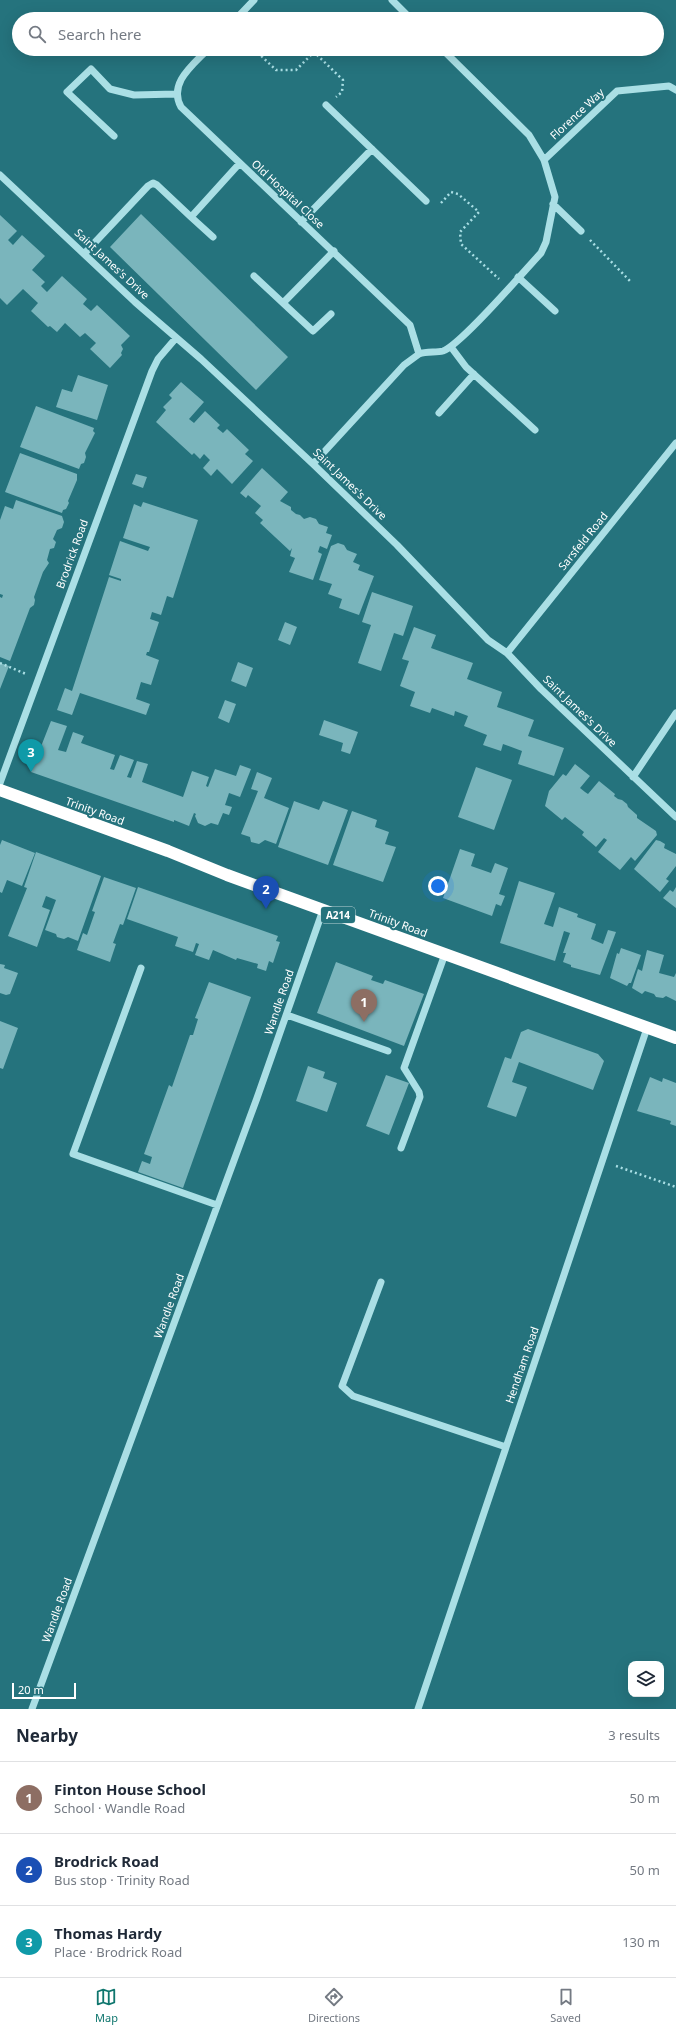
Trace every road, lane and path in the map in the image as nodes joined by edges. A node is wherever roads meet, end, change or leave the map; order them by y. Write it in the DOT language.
graph roads {
  1 [pos="254,0"];
  2 [pos="392,0"];
  3 [pos="243,12"];
  4 [pos="405,12"];
  5 [pos="202,56"];
  6 [pos="261,56"];
  7 [pos="310,56"];
  8 [pos="318,56"];
  9 [pos="449,56"];
  10 [pos="676,90"];
  11 [pos="176,94"];
  12 [pos="326,106"];
  13 [pos="114,136"];
  14 [pos="372,149"];
  15 [pos="544,160"];
  16 [pos="239,164"];
  17 [pos="0,175"];
  18 [pos="426,201"];
  19 [pos="553,204"];
  20 [pos="191,217"];
  21 [pos="301,222"];
  22 [pos="581,231"];
  23 [pos="213,237"];
  24 [pos="334,251"];
  25 [pos="84,254"];
  26 [pos="254,276"];
  27 [pos="518,277"];
  28 [pos="630,281"];
  29 [pos="508,288"];
  30 [pos="283,303"];
  31 [pos="555,311"];
  32 [pos="331,314"];
  33 [pos="176,338"];
  34 [pos="451,347"];
  35 [pos="419,354"];
  36 [pos="474,374"];
  37 [pos="439,413"];
  38 [pos="535,430"];
  39 [pos="676,444"];
  40 [pos="313,464"];
  41 [pos="507,653"];
  42 [pos="0,663"];
  43 [pos="38,679"];
  44 [pos="676,713"];
  45 [pos="633,776"];
  46 [pos="0,783"];
  47 [pos="0,790"];
  48 [pos="676,817"];
  49 [pos="323,910"];
  50 [pos="445,954"];
  51 [pos="141,968"];
  52 [pos="287,1015"];
  53 [pos="647,1028"];
  54 [pos="676,1038"];
  55 [pos="388,1051"];
  56 [pos="401,1148"];
  57 [pos="602,1162"];
  58 [pos="676,1187"];
  59 [pos="217,1205"];
  60 [pos="381,1282"];
  61 [pos="506,1448"];
  62 [pos="32,1709"];
  63 [pos="418,1709"];
  1 -- 3 [label="street"];
  2 -- 4 [label="street"];
  5 -- 11 [label="street"];
  6 -- 7 [label="path"];
  8 -- 12 [label="path"];
  9 -- 15 [label="street"];
  10 -- 15 [label="street, Florence Way"];
  11 -- 13 [label="street"];
  11 -- 16 [label="street, Old Hospital Close"];
  12 -- 14 [label="street"];
  14 -- 18 [label="street"];
  14 -- 21 [label="street"];
  15 -- 19 [label="street"];
  16 -- 20 [label="street"];
  16 -- 21 [label="street, Old Hospital Close"];
  17 -- 25 [label="street, Saint James's Drive"];
  18 -- 29 [label="path"];
  19 -- 22 [label="street"];
  19 -- 27 [label="street"];
  20 -- 23 [label="street"];
  20 -- 25 [label="street"];
  21 -- 24 [label="street, Old Hospital Close"];
  22 -- 28 [label="path"];
  24 -- 30 [label="street"];
  24 -- 35 [label="street, Old Hospital Close"];
  25 -- 33 [label="street, Saint James's Drive"];
  26 -- 30 [label="street"];
  27 -- 29 [label="street"];
  27 -- 31 [label="street"];
  29 -- 34 [label="street"];
  30 -- 32 [label="street"];
  33 -- 40 [label="street, Saint James's Drive"];
  33 -- 43 [label="street, Brodrick Road"];
  34 -- 35 [label="street"];
  34 -- 36 [label="street"];
  35 -- 40 [label="street"];
  36 -- 37 [label="street"];
  36 -- 38 [label="street"];
  39 -- 41 [label="street, Sarsfeld Road"];
  40 -- 41 [label="street, Saint James's Drive"];
  41 -- 45 [label="street, Saint James's Drive"];
  42 -- 43 [label="path"];
  43 -- 46 [label="street, Brodrick Road"];
  44 -- 45 [label="street"];
  45 -- 48 [label="street, Saint James's Drive"];
  47 -- 49 [label="highway, Trinity Road / A214"];
  49 -- 50 [label="highway, Trinity Road / A214"];
  49 -- 52 [label="street, Wandle Road"];
  50 -- 53 [label="highway, Trinity Road / A214"];
  50 -- 56 [label="street"];
  51 -- 59 [label="street"];
  52 -- 55 [label="street"];
  52 -- 59 [label="street, Wandle Road"];
  53 -- 54 [label="highway, Trinity Road / A214"];
  53 -- 57 [label="street, Hendham Road"];
  57 -- 58 [label="path"];
  57 -- 61 [label="street, Hendham Road"];
  59 -- 62 [label="street, Wandle Road"];
  60 -- 61 [label="street"];
  61 -- 63 [label="street, Hendham Road"];
}
